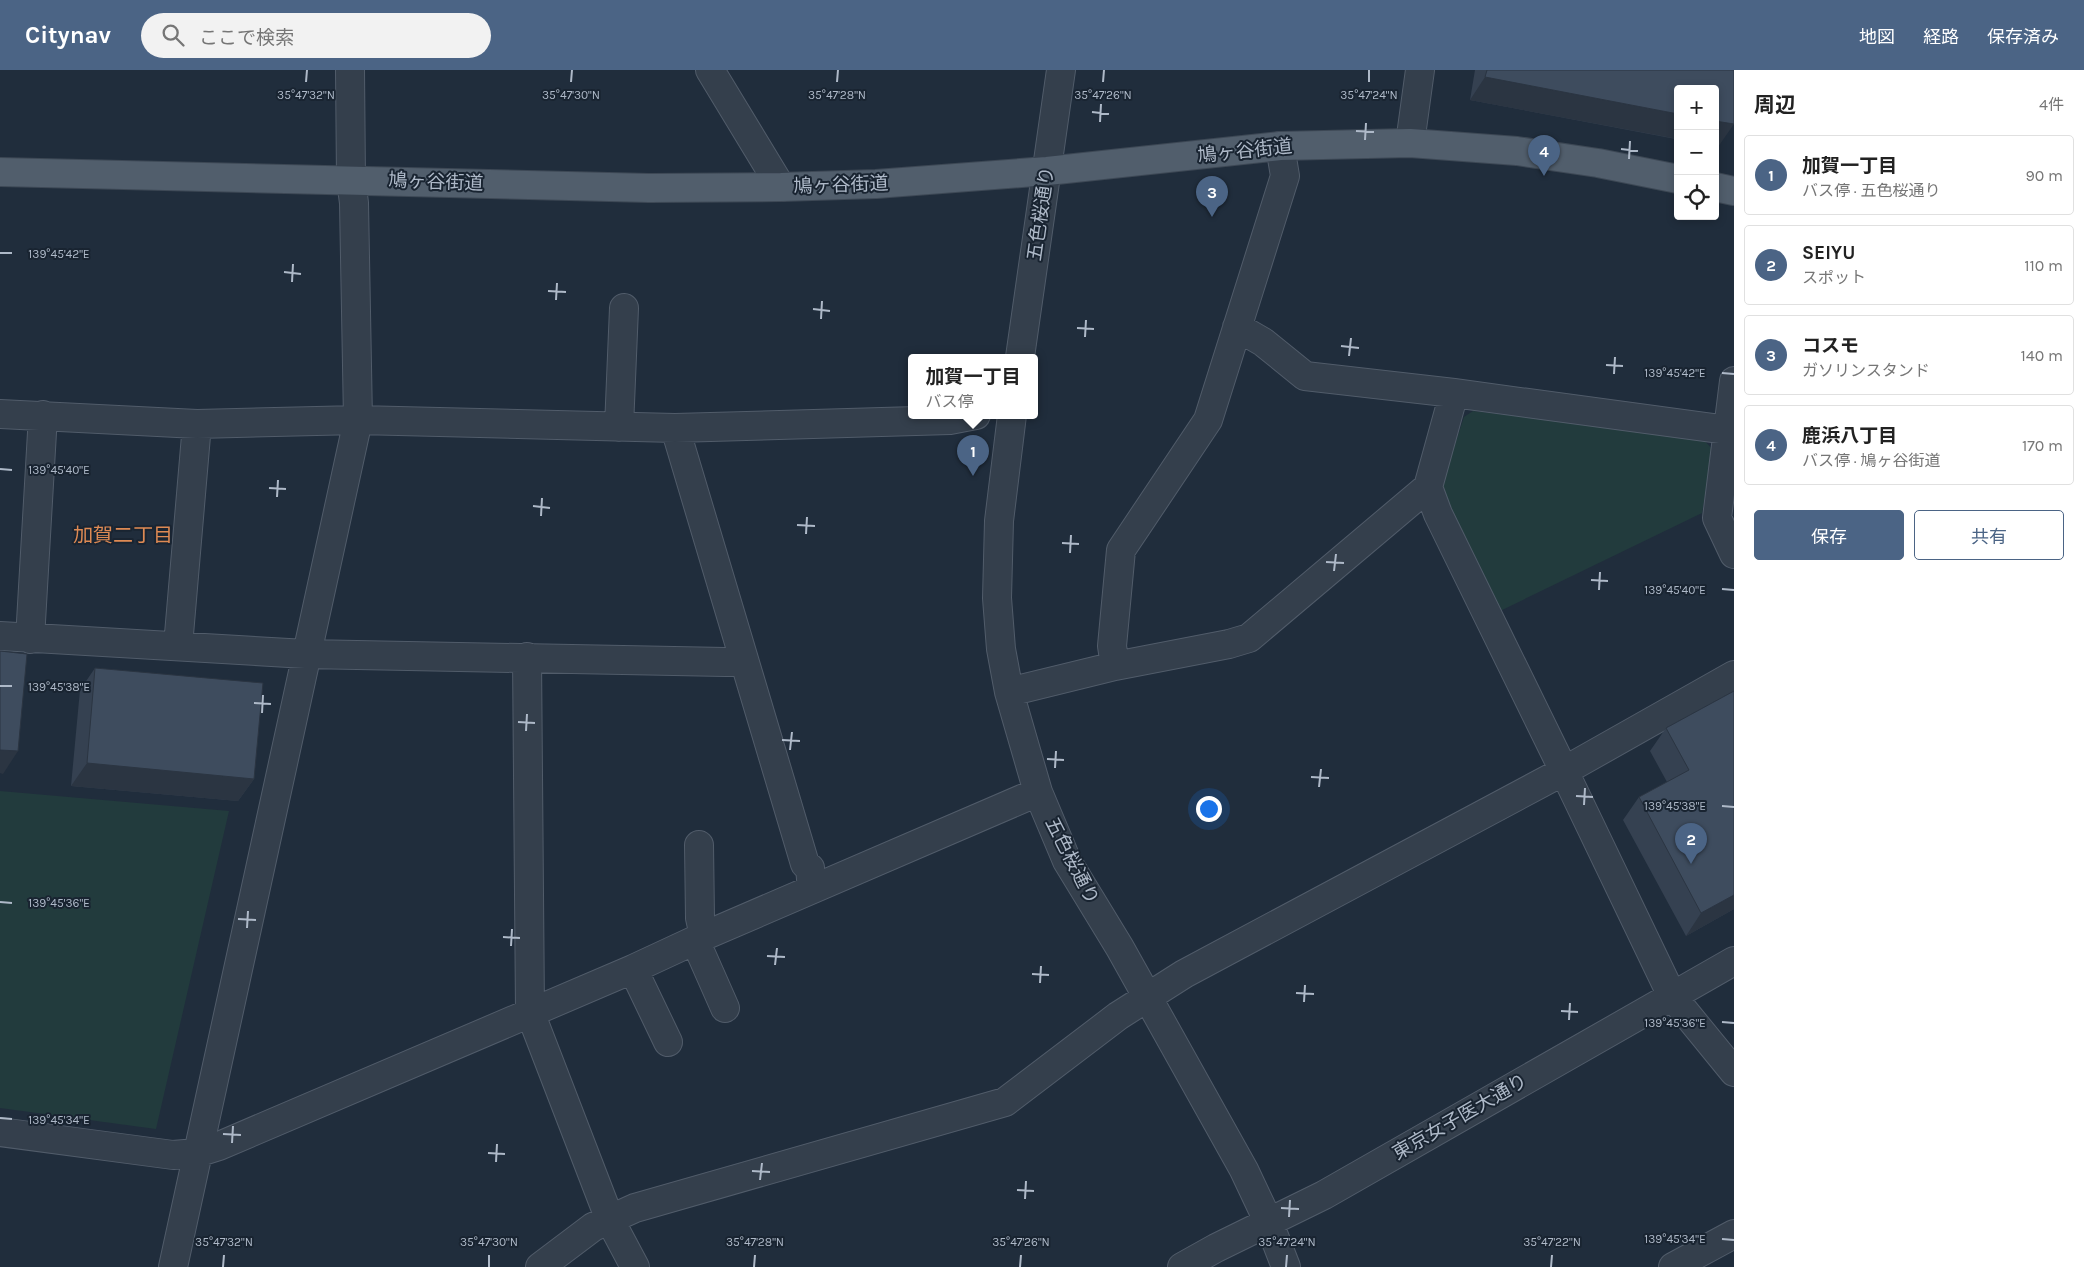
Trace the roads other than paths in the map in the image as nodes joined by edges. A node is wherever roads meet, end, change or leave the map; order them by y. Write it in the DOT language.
graph roads {
  1 [pos="350,70"];
  2 [pos="710,70"];
  3 [pos="1061,70"];
  4 [pos="1420,70"];
  5 [pos="1410,142"];
  6 [pos="1280,146"];
  7 [pos="1047,171"];
  8 [pos="0,172"];
  9 [pos="1674,178"];
  10 [pos="351,180"];
  11 [pos="781,187"];
  12 [pos="1719,188"];
  13 [pos="1734,191"];
  14 [pos="624,308"];
  15 [pos="1237,327"];
  16 [pos="1020,354"];
  17 [pos="1734,381"];
  18 [pos="1454,393"];
  19 [pos="0,414"];
  20 [pos="43,415"];
  21 [pos="955,419"];
  22 [pos="358,420"];
  23 [pos="1012,420"];
  24 [pos="197,424"];
  25 [pos="619,427"];
  26 [pos="675,428"];
  27 [pos="1731,431"];
  28 [pos="1428,487"];
  29 [pos="1734,554"];
  30 [pos="0,636"];
  31 [pos="30,639"];
  32 [pos="178,646"];
  33 [pos="306,654"];
  34 [pos="527,658"];
  35 [pos="743,660"];
  36 [pos="1115,666"];
  37 [pos="1734,675"];
  38 [pos="1009,692"];
  39 [pos="1564,770"];
  40 [pos="1038,792"];
  41 [pos="699,845"];
  42 [pos="812,889"];
  43 [pos="700,938"];
  44 [pos="1734,961"];
  45 [pos="633,969"];
  46 [pos="1672,996"];
  47 [pos="1147,998"];
  48 [pos="725,1008"];
  49 [pos="530,1012"];
  50 [pos="668,1042"];
  51 [pos="1734,1072"];
  52 [pos="1,1137"];
  53 [pos="196,1153"];
  54 [pos="610,1220"];
  55 [pos="1269,1223"];
  56 [pos="1734,1234"];
  57 [pos="173,1267"];
  58 [pos="540,1267"];
  59 [pos="635,1267"];
  60 [pos="1182,1267"];
  61 [pos="1286,1267"];
  62 [pos="1673,1267"];
  1 -- 10 [label="street"];
  2 -- 11 [label="street"];
  3 -- 7 [label="street, 五色桜通り"];
  4 -- 5 [label="street"];
  5 -- 6 [label="main road, 鳩ヶ谷街道"];
  5 -- 9 [label="main road, 鳩ヶ谷街道"];
  6 -- 7 [label="main road, 鳩ヶ谷街道"];
  6 -- 15 [label="street"];
  7 -- 11 [label="main road, 鳩ヶ谷街道"];
  7 -- 16 [label="street, 五色桜通り"];
  8 -- 10 [label="main road, 鳩ヶ谷街道"];
  10 -- 11 [label="main road, 鳩ヶ谷街道"];
  10 -- 22 [label="street"];
  12 -- 13 [label="main road"];
  14 -- 25 [label="street"];
  15 -- 18 [label="street"];
  15 -- 36 [label="street"];
  17 -- 27 [label="street"];
  18 -- 27 [label="street"];
  18 -- 28 [label="street"];
  19 -- 20 [label="street"];
  20 -- 24 [label="street"];
  20 -- 31 [label="street"];
  21 -- 26 [label="street"];
  22 -- 24 [label="street"];
  22 -- 25 [label="street"];
  22 -- 33 [label="street"];
  23 -- 38 [label="street, 五色桜通り"];
  24 -- 32 [label="street"];
  25 -- 26 [label="street"];
  26 -- 35 [label="street"];
  27 -- 29 [label="street"];
  28 -- 36 [label="street"];
  28 -- 39 [label="street"];
  30 -- 31 [label="street"];
  31 -- 32 [label="street"];
  32 -- 33 [label="street"];
  33 -- 34 [label="street"];
  33 -- 53 [label="street"];
  34 -- 35 [label="street"];
  34 -- 49 [label="street"];
  35 -- 42 [label="street"];
  36 -- 38 [label="street"];
  37 -- 39 [label="street"];
  38 -- 40 [label="street, 五色桜通り"];
  39 -- 46 [label="street"];
  39 -- 47 [label="street"];
  40 -- 42 [label="street"];
  40 -- 47 [label="street, 五色桜通り"];
  41 -- 43 [label="street"];
  42 -- 43 [label="street"];
  43 -- 45 [label="street"];
  43 -- 48 [label="street"];
  44 -- 46 [label="street, 東京女子医大通り"];
  45 -- 49 [label="street"];
  45 -- 50 [label="street"];
  46 -- 51 [label="street"];
  46 -- 55 [label="street, 東京女子医大通り"];
  47 -- 54 [label="street"];
  47 -- 55 [label="street, 五色桜通り"];
  49 -- 53 [label="street"];
  49 -- 54 [label="street"];
  52 -- 53 [label="street"];
  53 -- 57 [label="street"];
  54 -- 58 [label="street"];
  54 -- 59 [label="street"];
  55 -- 60 [label="street, 東京女子医大通り"];
  55 -- 61 [label="street, 五色桜通り"];
  56 -- 62 [label="street"];
}
